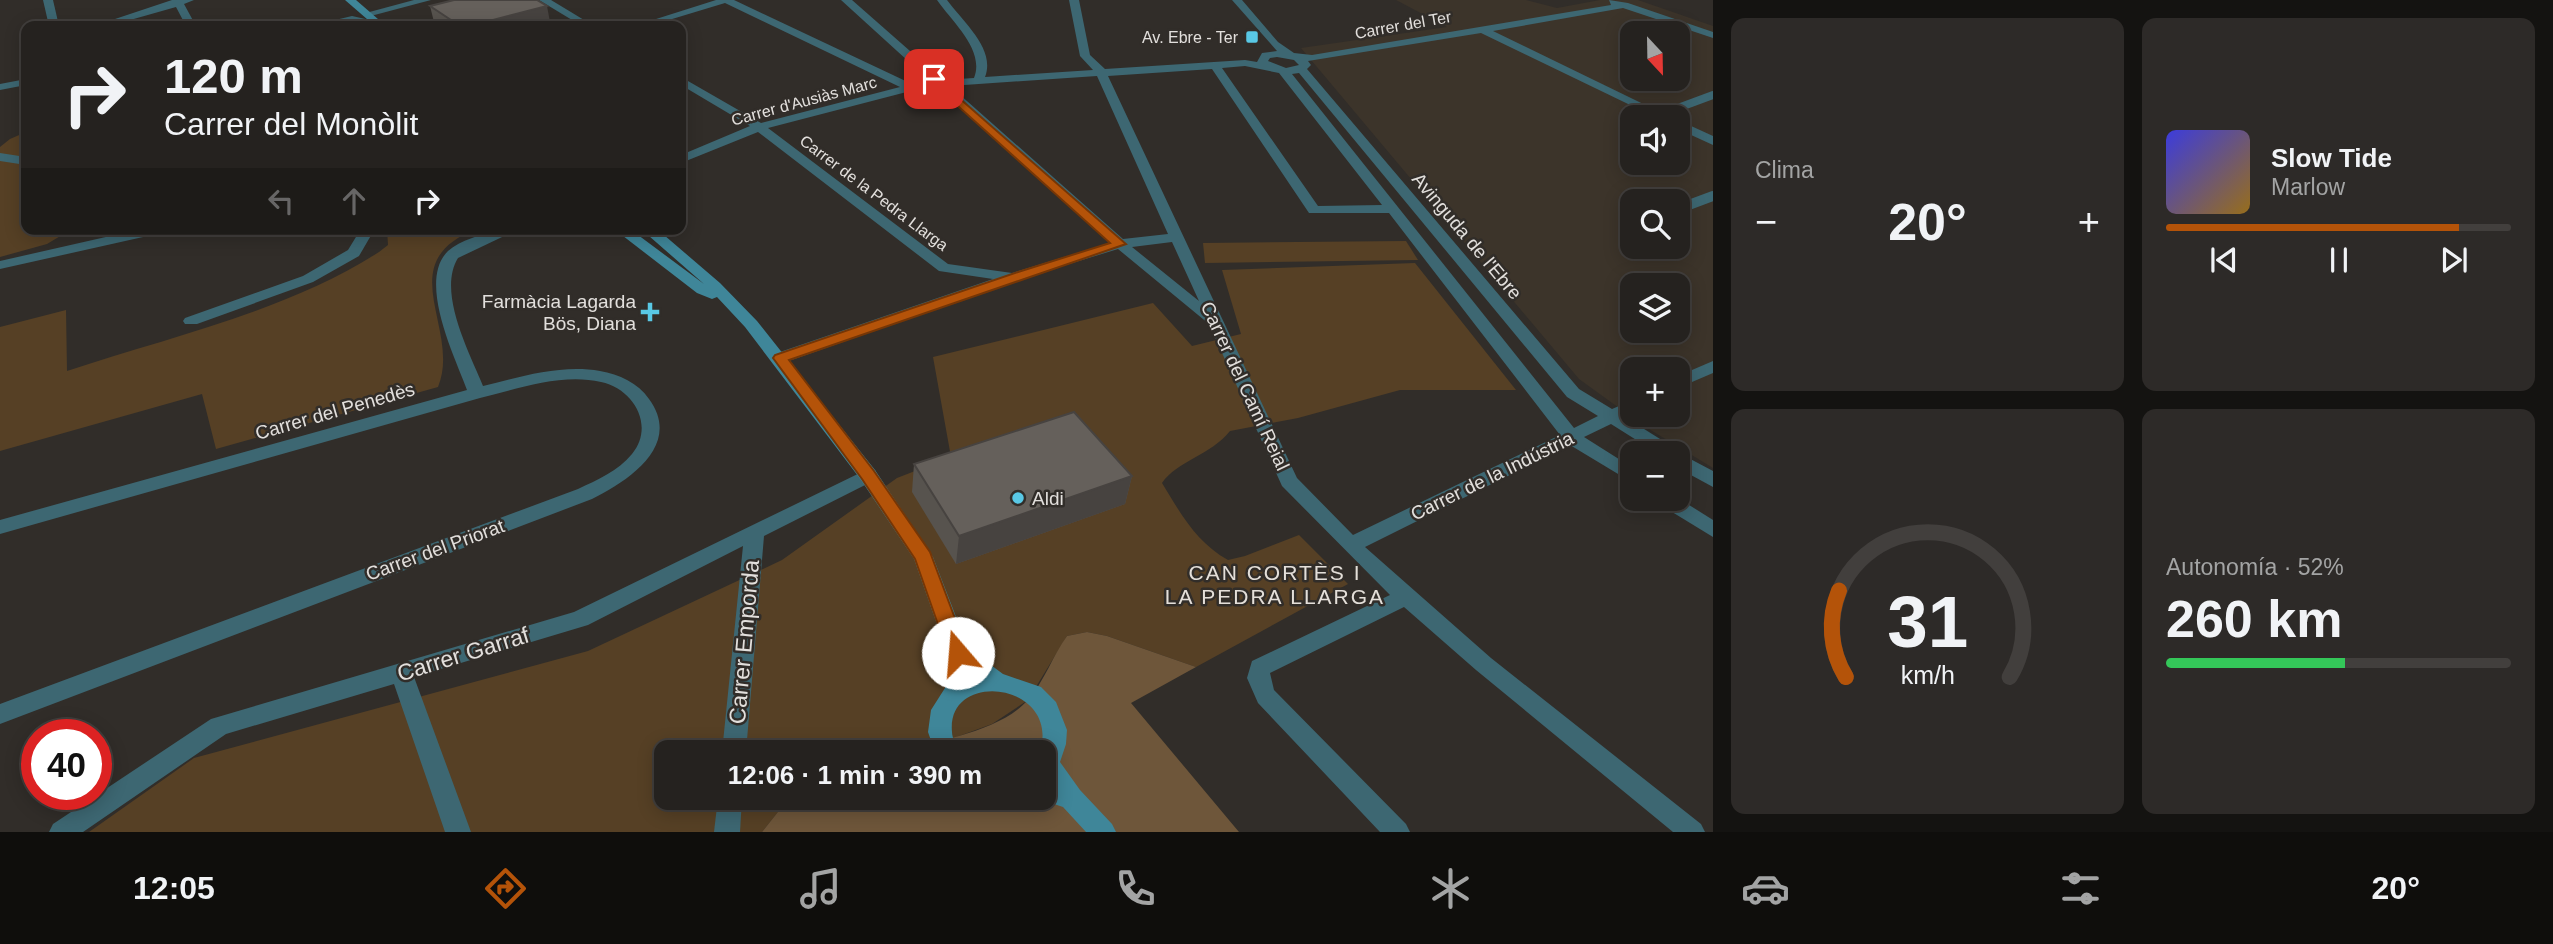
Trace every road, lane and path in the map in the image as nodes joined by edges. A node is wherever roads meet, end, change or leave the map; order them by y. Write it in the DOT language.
graph roads {
  1 [pos="48,0"];
  2 [pos="426,0"];
  3 [pos="544,0"];
  4 [pos="726,0"];
  5 [pos="831,0"];
  6 [pos="846,0"];
  7 [pos="942,0"];
  8 [pos="1074,0"];
  9 [pos="1237,0"];
  10 [pos="1605,0"];
  11 [pos="182,1"];
  12 [pos="349,4"];
  13 [pos="1625,5"];
  14 [pos="367,14"];
  15 [pos="354,17"];
  16 [pos="53,21"];
  17 [pos="116,21"];
  18 [pos="189,21"];
  19 [pos="336,21"];
  20 [pos="359,21"];
  21 [pos="367,21"];
  22 [pos="375,21"];
  23 [pos="580,21"];
  24 [pos="656,21"];
  25 [pos="1482,30"];
  26 [pos="1713,34"];
  27 [pos="1269,56"];
  28 [pos="1301,60"];
  29 [pos="1215,65"];
  30 [pos="902,66"];
  31 [pos="1282,70"];
  32 [pos="1101,72"];
  33 [pos="978,80"];
  34 [pos="21,83"];
  35 [pos="686,83"];
  36 [pos="915,83"];
  37 [pos="939,83"];
  38 [pos="0,87"];
  39 [pos="1713,95"];
  40 [pos="1638,105"];
  41 [pos="1688,105"];
  42 [pos="759,127"];
  43 [pos="1690,130"];
  44 [pos="1713,141"];
  45 [pos="0,157"];
  46 [pos="686,157"];
  47 [pos="21,159"];
  48 [pos="1713,196"];
  49 [pos="1690,205"];
  50 [pos="1393,209"];
  51 [pos="134,235"];
  52 [pos="364,235"];
  53 [pos="497,235"];
  54 [pos="629,235"];
  55 [pos="642,235"];
  56 [pos="655,235"];
  57 [pos="1176,237"];
  58 [pos="1120,244"];
  59 [pos="663,261"];
  60 [pos="0,265"];
  61 [pos="1015,277"];
  62 [pos="726,300"];
  63 [pos="191,321"];
  64 [pos="1217,325"];
  65 [pos="780,358"];
  66 [pos="1713,366"];
  67 [pos="1690,377"];
  68 [pos="477,393"];
  69 [pos="1620,412"];
  70 [pos="1611,417"];
  71 [pos="1571,436"];
  72 [pos="1650,441"];
  73 [pos="1690,466"];
  74 [pos="1620,468"];
  75 [pos="868,475"];
  76 [pos="1713,480"];
  77 [pos="1684,511"];
  78 [pos="0,527"];
  79 [pos="1713,530"];
  80 [pos="754,532"];
  81 [pos="1351,545"];
  82 [pos="1405,597"];
  83 [pos="958,653"];
  84 [pos="401,672"];
  85 [pos="996,681"];
  86 [pos="956,693"];
  87 [pos="0,714"];
  88 [pos="735,740"];
  89 [pos="943,740"];
  90 [pos="1056,740"];
  91 [pos="1056,777"];
  92 [pos="1056,793"];
  93 [pos="1072,798"];
  94 [pos="729,810"];
  95 [pos="62,832"];
  96 [pos="458,832"];
  97 [pos="727,832"];
  98 [pos="1103,832"];
  99 [pos="1397,832"];
  100 [pos="1692,832"];
  1 -- 16 [label="street"];
  2 -- 14 [label="street"];
  3 -- 23 [label="street"];
  4 -- 24 [label="street"];
  4 -- 36 [label="street"];
  5 -- 30 [label="street"];
  6 -- 37 [label="street"];
  7 -- 33 [label="street"];
  8 -- 32 [label="street, Carrer del Camí Reial"];
  9 -- 27 [label="street"];
  10 -- 13 [label="street"];
  11 -- 17 [label="street"];
  11 -- 18 [label="street"];
  12 -- 14 [label="street"];
  12 -- 15 [label="street"];
  13 -- 25 [label="street, Carrer del Ter"];
  13 -- 26 [label="street"];
  14 -- 22 [label="street"];
  15 -- 19 [label="street"];
  15 -- 20 [label="street"];
  15 -- 21 [label="street"];
  25 -- 28 [label="street, Carrer del Ter"];
  25 -- 40 [label="street"];
  27 -- 28 [label="street"];
  27 -- 29 [label="street"];
  27 -- 31 [label="street"];
  28 -- 31 [label="street"];
  28 -- 70 [label="street, Avinguda de l'Ebre"];
  29 -- 32 [label="street"];
  29 -- 50 [label="street"];
  31 -- 50 [label="street, Avinguda de l'Ebre"];
  32 -- 33 [label="street, Carrer d'Ausiàs Marc"];
  32 -- 57 [label="street, Carrer del Camí Reial"];
  33 -- 37 [label="street, Carrer d'Ausiàs Marc"];
  34 -- 38 [label="street"];
  35 -- 42 [label="street, Carrer de la Pedra Llarga"];
  36 -- 37 [label="street, Carrer d'Ausiàs Marc"];
  36 -- 42 [label="street, Carrer d'Ausiàs Marc"];
  37 -- 58 [label="street"];
  39 -- 41 [label="lane"];
  42 -- 46 [label="street, Carrer d'Ausiàs Marc"];
  42 -- 61 [label="street, Carrer de la Pedra Llarga"];
  43 -- 44 [label="street"];
  45 -- 47 [label="street"];
  48 -- 49 [label="lane"];
  50 -- 71 [label="street, Avinguda de l'Ebre"];
  51 -- 60 [label="street"];
  52 -- 63 [label="street"];
  53 -- 68 [label="street"];
  54 -- 59 [label="street"];
  55 -- 59 [label="street"];
  56 -- 62 [label="street"];
  57 -- 58 [label="street"];
  57 -- 64 [label="street, Carrer del Camí Reial"];
  58 -- 61 [label="street"];
  58 -- 64 [label="street"];
  59 -- 62 [label="street"];
  61 -- 65 [label="street"];
  62 -- 65 [label="street"];
  64 -- 81 [label="street, Carrer del Camí Reial"];
  65 -- 75 [label="street"];
  66 -- 67 [label="street"];
  68 -- 78 [label="street, Carrer del Penedès"];
  68 -- 87 [label="street, Carrer del Priorat"];
  69 -- 70 [label="street, Carrer de la Indústria"];
  70 -- 71 [label="street, Carrer de la Indústria"];
  70 -- 72 [label="street, Avinguda de l'Ebre"];
  71 -- 74 [label="street, Avinguda de l'Ebre"];
  71 -- 81 [label="street, Carrer de la Indústria"];
  73 -- 76 [label="street"];
  75 -- 80 [label="street, Carrer Garraf"];
  75 -- 83 [label="street"];
  77 -- 79 [label="street"];
  80 -- 84 [label="street, Carrer Garraf"];
  80 -- 88 [label="street, Carrer Emporda"];
  81 -- 82 [label="street, Carrer del Camí Reial"];
  82 -- 99 [label="street"];
  82 -- 100 [label="street, Carrer del Camí Reial"];
  83 -- 85 [label="street"];
  83 -- 86 [label="street"];
  84 -- 95 [label="street, Carrer Garraf"];
  84 -- 96 [label="street"];
  85 -- 86 [label="street"];
  85 -- 90 [label="street"];
  86 -- 89 [label="street"];
  91 -- 93 [label="street"];
  92 -- 93 [label="street"];
  93 -- 98 [label="street"];
  94 -- 97 [label="street"];
}
